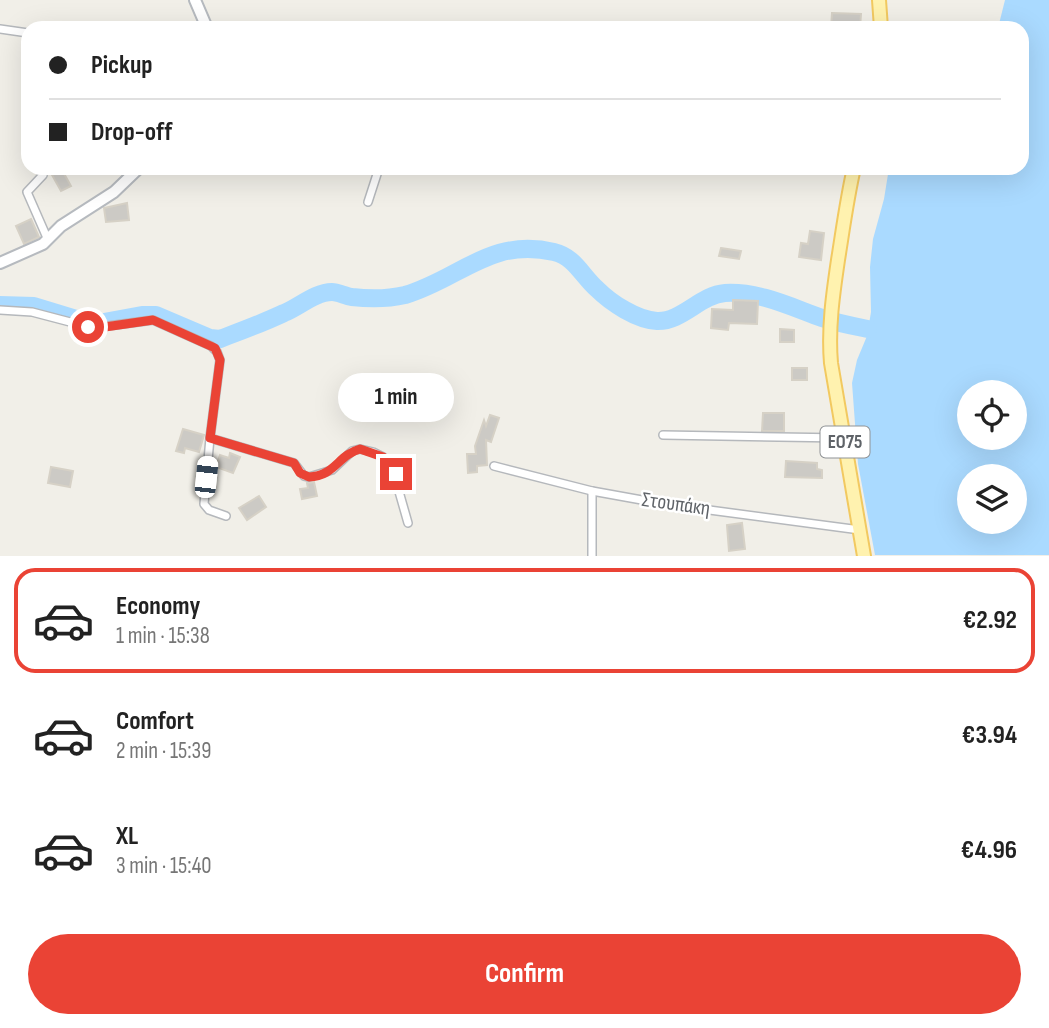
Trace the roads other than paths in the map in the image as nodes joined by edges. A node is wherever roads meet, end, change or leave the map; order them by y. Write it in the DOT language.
graph roads {
  1 [pos="195,0"];
  2 [pos="879,0"];
  3 [pos="203,21"];
  4 [pos="880,21"];
  5 [pos="0,29"];
  6 [pos="21,32"];
  7 [pos="42,175"];
  8 [pos="132,175"];
  9 [pos="377,175"];
  10 [pos="852,175"];
  11 [pos="368,202"];
  12 [pos="48,240"];
  13 [pos="0,263"];
  14 [pos="0,310"];
  15 [pos="663,435"];
  16 [pos="210,438"];
  17 [pos="844,438"];
  18 [pos="494,466"];
  19 [pos="592,491"];
  20 [pos="226,516"];
  21 [pos="408,523"];
  22 [pos="861,530"];
  23 [pos="592,555"];
  24 [pos="864,555"];
  1 -- 3 [label="street"];
  2 -- 4 [label="main road"];
  5 -- 6 [label="street"];
  7 -- 12 [label="street"];
  8 -- 12 [label="street"];
  9 -- 11 [label="street"];
  10 -- 17 [label="main road, ΕΟ75"];
  12 -- 13 [label="street"];
  14 -- 16 [label="street"];
  15 -- 17 [label="street"];
  16 -- 20 [label="street"];
  16 -- 21 [label="street"];
  17 -- 22 [label="main road, ΕΟ75"];
  18 -- 19 [label="street, Στουπάκη"];
  19 -- 22 [label="street, Στουπάκη"];
  19 -- 23 [label="street"];
  22 -- 24 [label="main road, ΕΟ75"];
}
